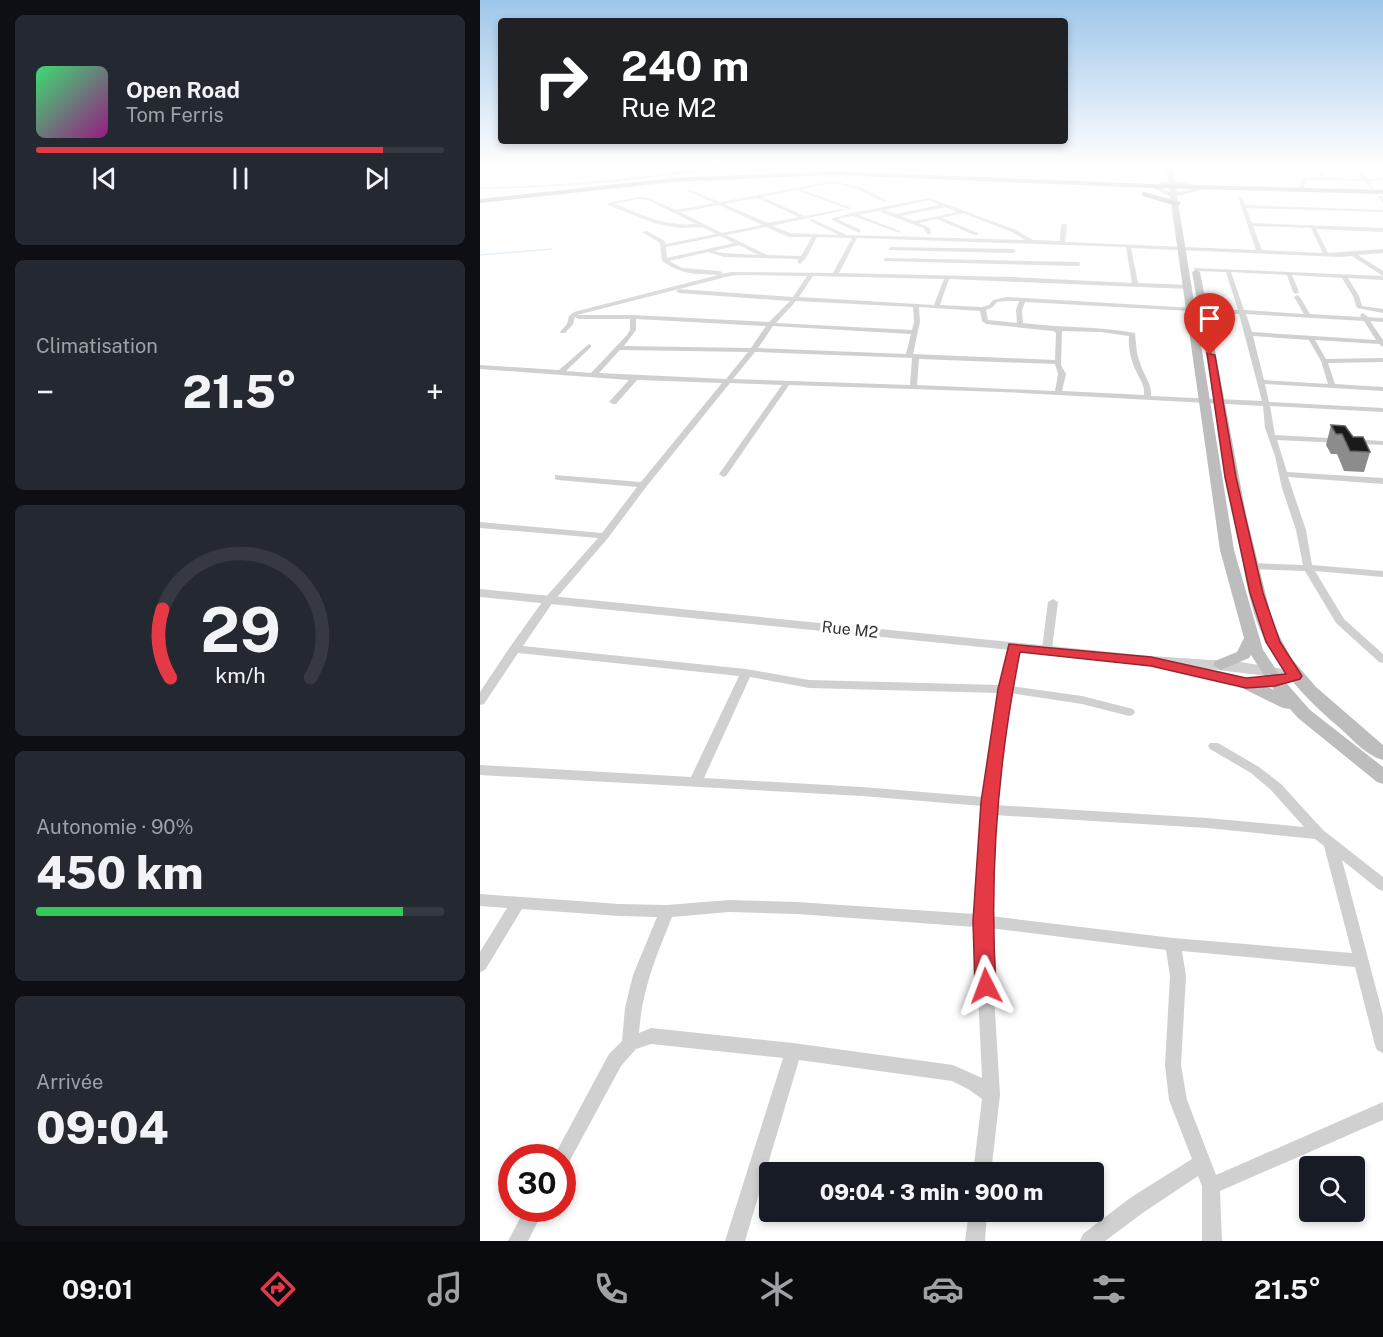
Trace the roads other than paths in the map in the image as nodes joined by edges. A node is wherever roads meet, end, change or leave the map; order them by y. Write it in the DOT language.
graph roads {
  1 [pos="658,222"];
  2 [pos="697,222"];
  3 [pos="756,222"];
  4 [pos="785,222"];
  5 [pos="817,222"];
  6 [pos="839,222"];
  7 [pos="871,222"];
  8 [pos="918,222"];
  9 [pos="947,222"];
  10 [pos="987,222"];
  11 [pos="1184,222"];
  12 [pos="1353,222"];
  13 [pos="913,223"];
  14 [pos="1250,224"];
  15 [pos="704,225"];
  16 [pos="1064,225"];
  17 [pos="764,226"];
  18 [pos="1313,227"];
  19 [pos="1357,229"];
  20 [pos="1383,230"];
  21 [pos="859,231"];
  22 [pos="645,232"];
  23 [pos="928,233"];
  24 [pos="976,234"];
  25 [pos="723,235"];
  26 [pos="896,235"];
  27 [pos="1019,235"];
  28 [pos="815,236"];
  29 [pos="850,236"];
  30 [pos="1013,241"];
  31 [pos="1034,242"];
  32 [pos="741,243"];
  33 [pos="1062,244"];
  34 [pos="1077,244"];
  35 [pos="663,246"];
  36 [pos="1128,246"];
  37 [pos="1186,248"];
  38 [pos="890,249"];
  39 [pos="710,251"];
  40 [pos="1013,251"];
  41 [pos="1260,252"];
  42 [pos="1383,252"];
  43 [pos="1326,254"];
  44 [pos="1354,255"];
  45 [pos="767,257"];
  46 [pos="803,258"];
  47 [pos="664,260"];
  48 [pos="886,260"];
  49 [pos="1014,263"];
  50 [pos="1383,263"];
  51 [pos="1078,264"];
  52 [pos="1370,264"];
  53 [pos="1196,269"];
  54 [pos="1228,271"];
  55 [pos="730,274"];
  56 [pos="793,274"];
  57 [pos="1289,274"];
  58 [pos="811,275"];
  59 [pos="835,275"];
  60 [pos="877,276"];
  61 [pos="1344,276"];
  62 [pos="1383,276"];
  63 [pos="947,278"];
  64 [pos="1012,279"];
  65 [pos="1079,282"];
  66 [pos="1135,284"];
  67 [pos="1189,287"];
  68 [pos="670,290"];
  69 [pos="795,298"];
  70 [pos="1022,300"];
  71 [pos="916,306"];
  72 [pos="936,307"];
  73 [pos="1359,307"];
  74 [pos="984,309"];
  75 [pos="1198,309"];
  76 [pos="1383,310"];
  77 [pos="1242,312"];
  78 [pos="1308,316"];
  79 [pos="571,317"];
  80 [pos="633,317"];
  81 [pos="1366,319"];
  82 [pos="1383,320"];
  83 [pos="771,324"];
  84 [pos="1020,325"];
  85 [pos="1055,329"];
  86 [pos="563,332"];
  87 [pos="915,332"];
  88 [pos="1249,334"];
  89 [pos="1311,338"];
  90 [pos="1382,343"];
  91 [pos="589,346"];
  92 [pos="619,348"];
  93 [pos="753,350"];
  94 [pos="913,357"];
  95 [pos="1383,360"];
  96 [pos="1324,361"];
  97 [pos="1059,362"];
  98 [pos="480,367"];
  99 [pos="561,372"];
  100 [pos="593,375"];
  101 [pos="635,378"];
  102 [pos="728,381"];
  103 [pos="1261,382"];
  104 [pos="786,385"];
  105 [pos="1332,386"];
  106 [pos="914,388"];
  107 [pos="1383,389"];
  108 [pos="1058,394"];
  109 [pos="1147,398"];
  110 [pos="1211,400"];
  111 [pos="613,402"];
  112 [pos="1266,403"];
  113 [pos="1383,410"];
  114 [pos="1273,437"];
  115 [pos="1383,443"];
  116 [pos="723,474"];
  117 [pos="1282,474"];
  118 [pos="558,477"];
  119 [pos="1383,480"];
  120 [pos="643,485"];
  121 [pos="480,525"];
  122 [pos="605,536"];
  123 [pos="1251,566"];
  124 [pos="1308,568"];
  125 [pos="1383,574"];
  126 [pos="480,593"];
  127 [pos="549,600"];
  128 [pos="1053,602"];
  129 [pos="1252,638"];
  130 [pos="1014,647"];
  131 [pos="514,649"];
  132 [pos="1047,649"];
  133 [pos="1383,660"];
  134 [pos="1151,662"];
  135 [pos="1221,665"];
  136 [pos="746,673"];
  137 [pos="1295,676"];
  138 [pos="1271,677"];
  139 [pos="1246,683"];
  140 [pos="1005,689"];
  141 [pos="480,701"];
  142 [pos="1129,712"];
  143 [pos="1304,714"];
  144 [pos="1214,746"];
  145 [pos="1383,754"];
  146 [pos="480,770"];
  147 [pos="1383,777"];
  148 [pos="695,783"];
  149 [pos="989,806"];
  150 [pos="1318,834"];
  151 [pos="1331,845"];
  152 [pos="1383,885"];
  153 [pos="480,900"];
  154 [pos="518,903"];
  155 [pos="667,911"];
  156 [pos="982,921"];
  157 [pos="1173,944"];
  158 [pos="1362,960"];
  159 [pos="480,965"];
  160 [pos="630,1044"];
  161 [pos="1383,1045"];
  162 [pos="793,1051"];
  163 [pos="991,1095"];
  164 [pos="1383,1111"];
  165 [pos="570,1144"];
  166 [pos="983,1162"];
  167 [pos="1201,1164"];
  168 [pos="1211,1186"];
  169 [pos="528,1222"];
  170 [pos="977,1222"];
  171 [pos="518,1241"];
  172 [pos="735,1241"];
  173 [pos="975,1241"];
  174 [pos="1090,1241"];
  175 [pos="1212,1241"];
  1 -- 15 [label="street"];
  2 -- 15 [label="street"];
  3 -- 17 [label="street"];
  4 -- 17 [label="street"];
  5 -- 29 [label="street"];
  6 -- 21 [label="street"];
  7 -- 26 [label="street"];
  8 -- 13 [label="street"];
  9 -- 24 [label="street"];
  10 -- 27 [label="street"];
  11 -- 37 [label="main road"];
  12 -- 19 [label="street"];
  13 -- 23 [label="street"];
  14 -- 18 [label="street"];
  14 -- 41 [label="street"];
  15 -- 25 [label="street"];
  16 -- 33 [label="street"];
  17 -- 25 [label="street"];
  17 -- 28 [label="street"];
  18 -- 19 [label="street"];
  18 -- 43 [label="street"];
  19 -- 20 [label="street"];
  21 -- 26 [label="street"];
  21 -- 29 [label="street"];
  22 -- 35 [label="street"];
  23 -- 24 [label="street"];
  23 -- 26 [label="street"];
  24 -- 27 [label="street"];
  25 -- 32 [label="street"];
  25 -- 35 [label="street"];
  26 -- 29 [label="street"];
  26 -- 30 [label="street"];
  26 -- 38 [label="street"];
  27 -- 31 [label="street"];
  28 -- 29 [label="street"];
  28 -- 46 [label="street"];
  29 -- 59 [label="street"];
  30 -- 31 [label="street"];
  30 -- 40 [label="street"];
  31 -- 33 [label="street"];
  32 -- 39 [label="street"];
  32 -- 45 [label="street"];
  33 -- 34 [label="street"];
  34 -- 36 [label="street"];
  34 -- 51 [label="street"];
  35 -- 47 [label="street"];
  36 -- 37 [label="street"];
  36 -- 66 [label="street"];
  37 -- 41 [label="street"];
  37 -- 53 [label="main road"];
  37 -- 67 [label="main road"];
  38 -- 40 [label="street"];
  38 -- 48 [label="street"];
  39 -- 45 [label="street"];
  39 -- 47 [label="street"];
  40 -- 49 [label="street"];
  41 -- 43 [label="street"];
  42 -- 44 [label="street"];
  43 -- 44 [label="street"];
  44 -- 52 [label="street"];
  45 -- 46 [label="street"];
  46 -- 56 [label="street"];
  47 -- 55 [label="street"];
  48 -- 49 [label="street"];
  48 -- 60 [label="street"];
  49 -- 51 [label="street"];
  49 -- 64 [label="street"];
  50 -- 52 [label="street"];
  51 -- 65 [label="street"];
  52 -- 62 [label="street"];
  53 -- 54 [label="street"];
  53 -- 75 [label="main road"];
  54 -- 57 [label="street"];
  54 -- 77 [label="street"];
  55 -- 56 [label="street"];
  55 -- 68 [label="street"];
  56 -- 58 [label="street"];
  57 -- 61 [label="street"];
  57 -- 78 [label="street"];
  58 -- 59 [label="street"];
  58 -- 69 [label="street"];
  59 -- 60 [label="street"];
  60 -- 63 [label="street"];
  61 -- 62 [label="street"];
  61 -- 73 [label="street"];
  63 -- 64 [label="street"];
  63 -- 72 [label="street"];
  64 -- 65 [label="street"];
  65 -- 66 [label="street"];
  66 -- 67 [label="street"];
  67 -- 75 [label="main road"];
  68 -- 69 [label="street"];
  68 -- 79 [label="street"];
  69 -- 71 [label="street"];
  69 -- 83 [label="street"];
  70 -- 74 [label="street"];
  70 -- 75 [label="street"];
  70 -- 84 [label="street"];
  71 -- 72 [label="street"];
  71 -- 87 [label="street"];
  72 -- 74 [label="street"];
  73 -- 76 [label="street"];
  73 -- 81 [label="street"];
  74 -- 84 [label="street"];
  75 -- 77 [label="street"];
  75 -- 110 [label="main road"];
  77 -- 78 [label="street"];
  77 -- 88 [label="street"];
  78 -- 81 [label="street"];
  79 -- 80 [label="street"];
  79 -- 86 [label="street"];
  80 -- 83 [label="street"];
  80 -- 92 [label="street"];
  81 -- 82 [label="street"];
  81 -- 90 [label="street"];
  83 -- 87 [label="street"];
  83 -- 93 [label="street"];
  84 -- 85 [label="street"];
  85 -- 97 [label="street"];
  85 -- 109 [label="street"];
  87 -- 94 [label="street"];
  88 -- 89 [label="street"];
  88 -- 103 [label="street"];
  89 -- 90 [label="street"];
  89 -- 96 [label="street"];
  91 -- 99 [label="street"];
  92 -- 93 [label="street"];
  92 -- 100 [label="street"];
  93 -- 94 [label="street"];
  93 -- 102 [label="street"];
  94 -- 97 [label="street"];
  94 -- 106 [label="street"];
  95 -- 96 [label="street"];
  96 -- 105 [label="street"];
  97 -- 108 [label="street"];
  98 -- 99 [label="street"];
  99 -- 100 [label="street"];
  100 -- 101 [label="street"];
  101 -- 102 [label="street"];
  101 -- 111 [label="street"];
  102 -- 104 [label="street"];
  102 -- 120 [label="street"];
  103 -- 105 [label="street"];
  103 -- 112 [label="street"];
  104 -- 106 [label="street"];
  104 -- 116 [label="street"];
  105 -- 107 [label="street"];
  106 -- 108 [label="street"];
  108 -- 109 [label="street"];
  109 -- 110 [label="street"];
  110 -- 112 [label="street"];
  110 -- 123 [label="main road"];
  110 -- 129 [label="main road"];
  112 -- 113 [label="street"];
  112 -- 114 [label="street"];
  114 -- 115 [label="street"];
  114 -- 117 [label="street"];
  117 -- 119 [label="street"];
  117 -- 124 [label="street"];
  118 -- 120 [label="street"];
  120 -- 122 [label="street"];
  121 -- 122 [label="street"];
  122 -- 127 [label="street"];
  123 -- 124 [label="street"];
  123 -- 137 [label="main road"];
  124 -- 125 [label="street"];
  124 -- 133 [label="street"];
  126 -- 127 [label="street, Rue M2"];
  127 -- 130 [label="street, Rue M2"];
  127 -- 131 [label="street"];
  128 -- 132 [label="street"];
  129 -- 135 [label="main road"];
  129 -- 138 [label="main road"];
  130 -- 132 [label="street, Rue M2"];
  130 -- 140 [label="street"];
  131 -- 136 [label="street"];
  131 -- 141 [label="street"];
  132 -- 134 [label="street, Rue M2"];
  134 -- 135 [label="street, Rue M2"];
  134 -- 139 [label="street, Rue M2"];
  135 -- 138 [label="street, Rue M2"];
  136 -- 140 [label="street"];
  136 -- 148 [label="street"];
  137 -- 138 [label="street, Rue M2"];
  137 -- 145 [label="main road"];
  138 -- 139 [label="street, Rue M2"];
  138 -- 143 [label="main road"];
  139 -- 143 [label="main road"];
  140 -- 142 [label="street"];
  140 -- 149 [label="street"];
  143 -- 147 [label="main road"];
  144 -- 150 [label="street"];
  146 -- 148 [label="street"];
  148 -- 149 [label="street"];
  149 -- 150 [label="street"];
  149 -- 156 [label="street"];
  150 -- 151 [label="street"];
  151 -- 152 [label="street"];
  151 -- 158 [label="street"];
  153 -- 154 [label="street"];
  154 -- 155 [label="street"];
  154 -- 159 [label="street"];
  155 -- 156 [label="street"];
  155 -- 160 [label="street"];
  156 -- 157 [label="street"];
  156 -- 163 [label="street"];
  157 -- 158 [label="street"];
  157 -- 167 [label="street"];
  158 -- 161 [label="street"];
  160 -- 162 [label="street"];
  160 -- 165 [label="street"];
  162 -- 163 [label="street"];
  162 -- 172 [label="street"];
  163 -- 166 [label="street"];
  164 -- 168 [label="street"];
  167 -- 168 [label="street"];
  167 -- 174 [label="street"];
  168 -- 175 [label="street"];
  169 -- 171 [label="street"];
  170 -- 173 [label="street"];
}
